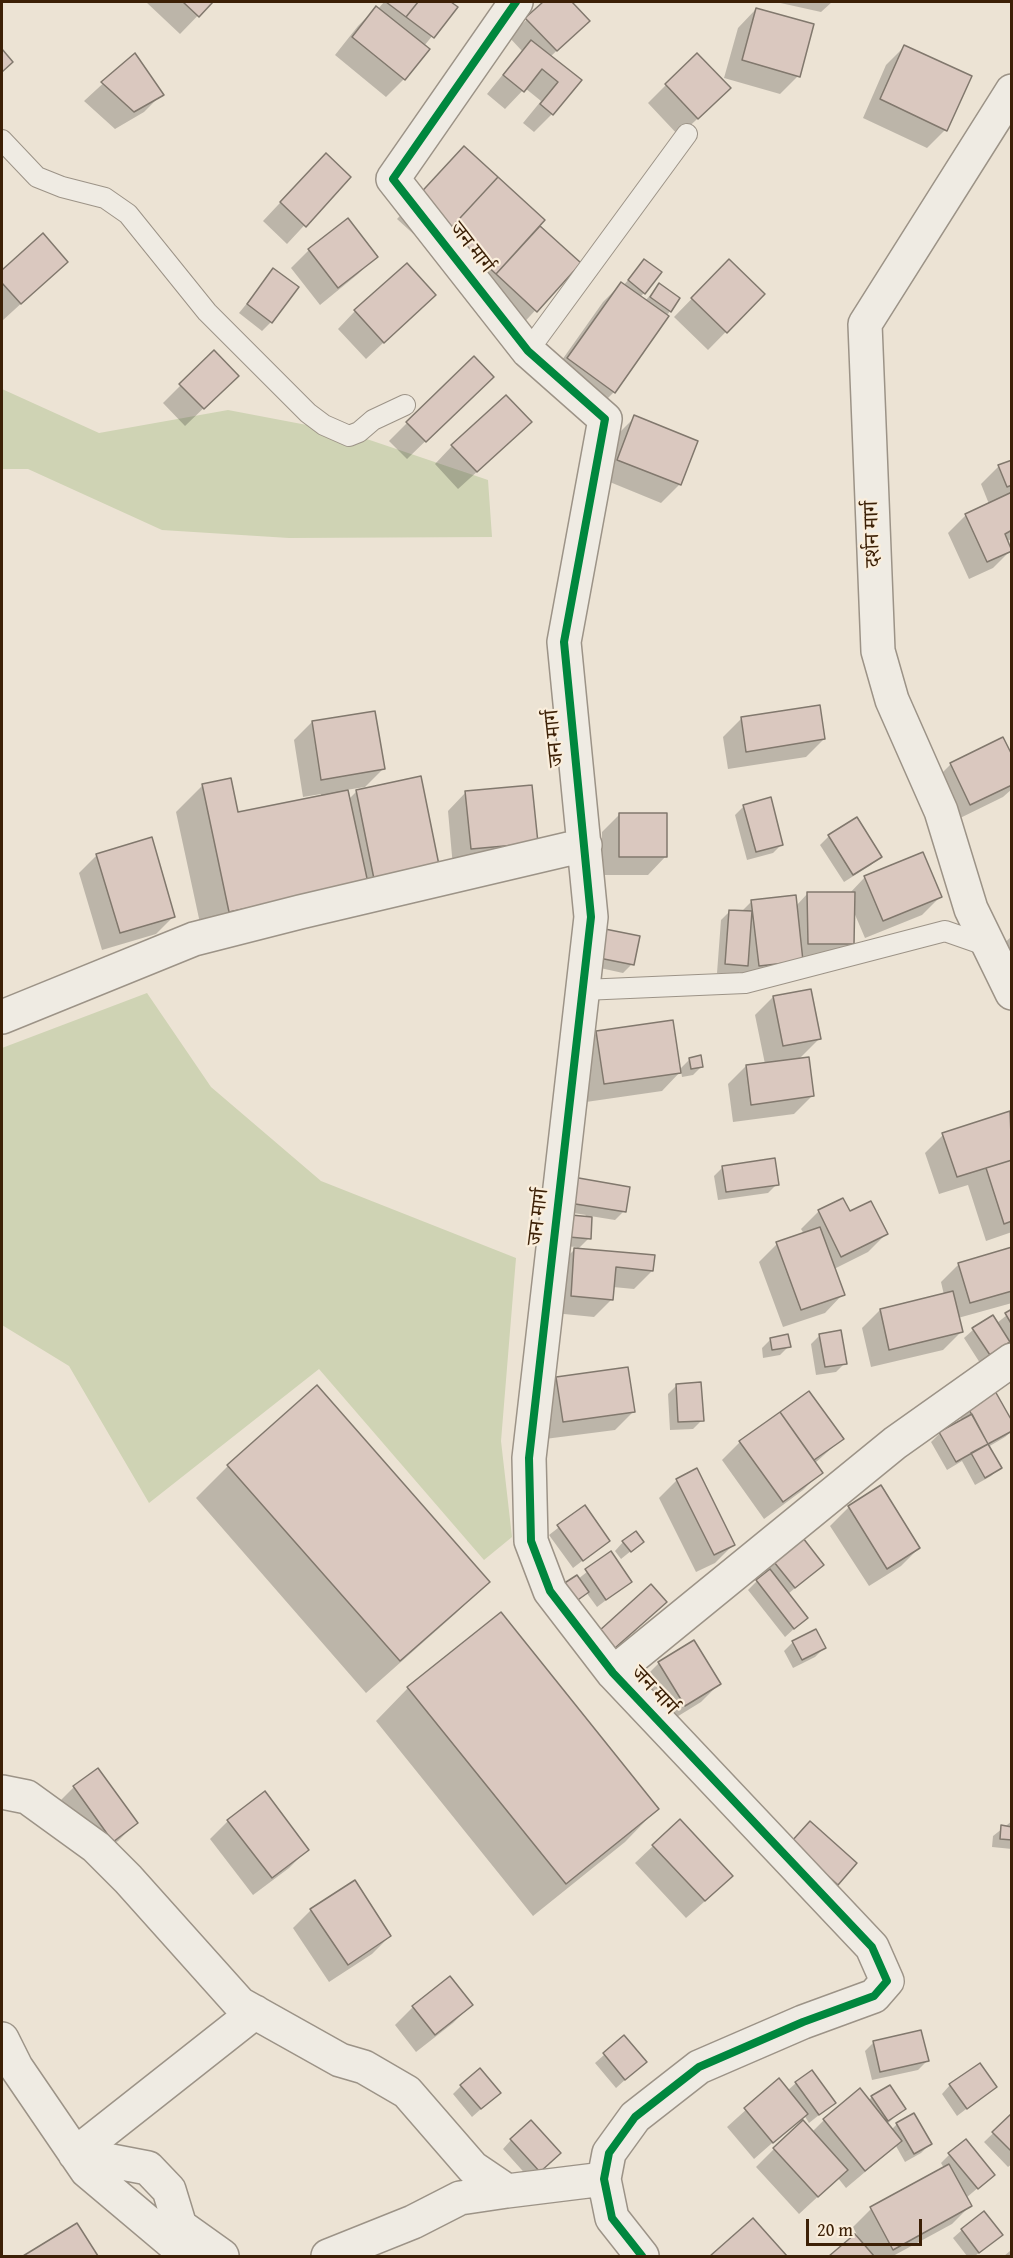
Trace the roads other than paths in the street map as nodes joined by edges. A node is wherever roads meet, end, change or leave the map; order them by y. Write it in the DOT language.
graph roads {
  1 [pos="516,2"];
  2 [pos="1011,91"];
  3 [pos="687,134"];
  4 [pos="2,140"];
  5 [pos="528,351"];
  6 [pos="405,405"];
  7 [pos="585,845"];
  8 [pos="988,946"];
  9 [pos="583,990"];
  10 [pos="1011,993"];
  11 [pos="2,1017"];
  12 [pos="1011,1360"];
  13 [pos="613,1673"];
  14 [pos="2,1792"];
  15 [pos="255,2012"];
  16 [pos="2,2039"];
  17 [pos="75,2154"];
  18 [pos="604,2179"];
  19 [pos="507,2191"];
  20 [pos="188,2256"];
  21 [pos="222,2256"];
  22 [pos="328,2256"];
  23 [pos="642,2256"];
  1 -- 5 [label="street, जन मार्ग"];
  2 -- 8 [label="street, दर्शन मार्ग"];
  3 -- 5 [label="lane"];
  4 -- 6 [label="lane"];
  5 -- 7 [label="street, जन मार्ग"];
  7 -- 9 [label="street, जन मार्ग"];
  7 -- 11 [label="street"];
  8 -- 9 [label="lane"];
  8 -- 10 [label="street, दर्शन मार्ग"];
  9 -- 13 [label="street, जन मार्ग"];
  12 -- 13 [label="street"];
  13 -- 18 [label="street, जन मार्ग"];
  14 -- 15 [label="street"];
  15 -- 17 [label="street"];
  15 -- 19 [label="street"];
  16 -- 17 [label="street"];
  17 -- 20 [label="street"];
  17 -- 21 [label="street"];
  18 -- 19 [label="street"];
  18 -- 23 [label="street, जन मार्ग"];
  19 -- 22 [label="street"];
}
